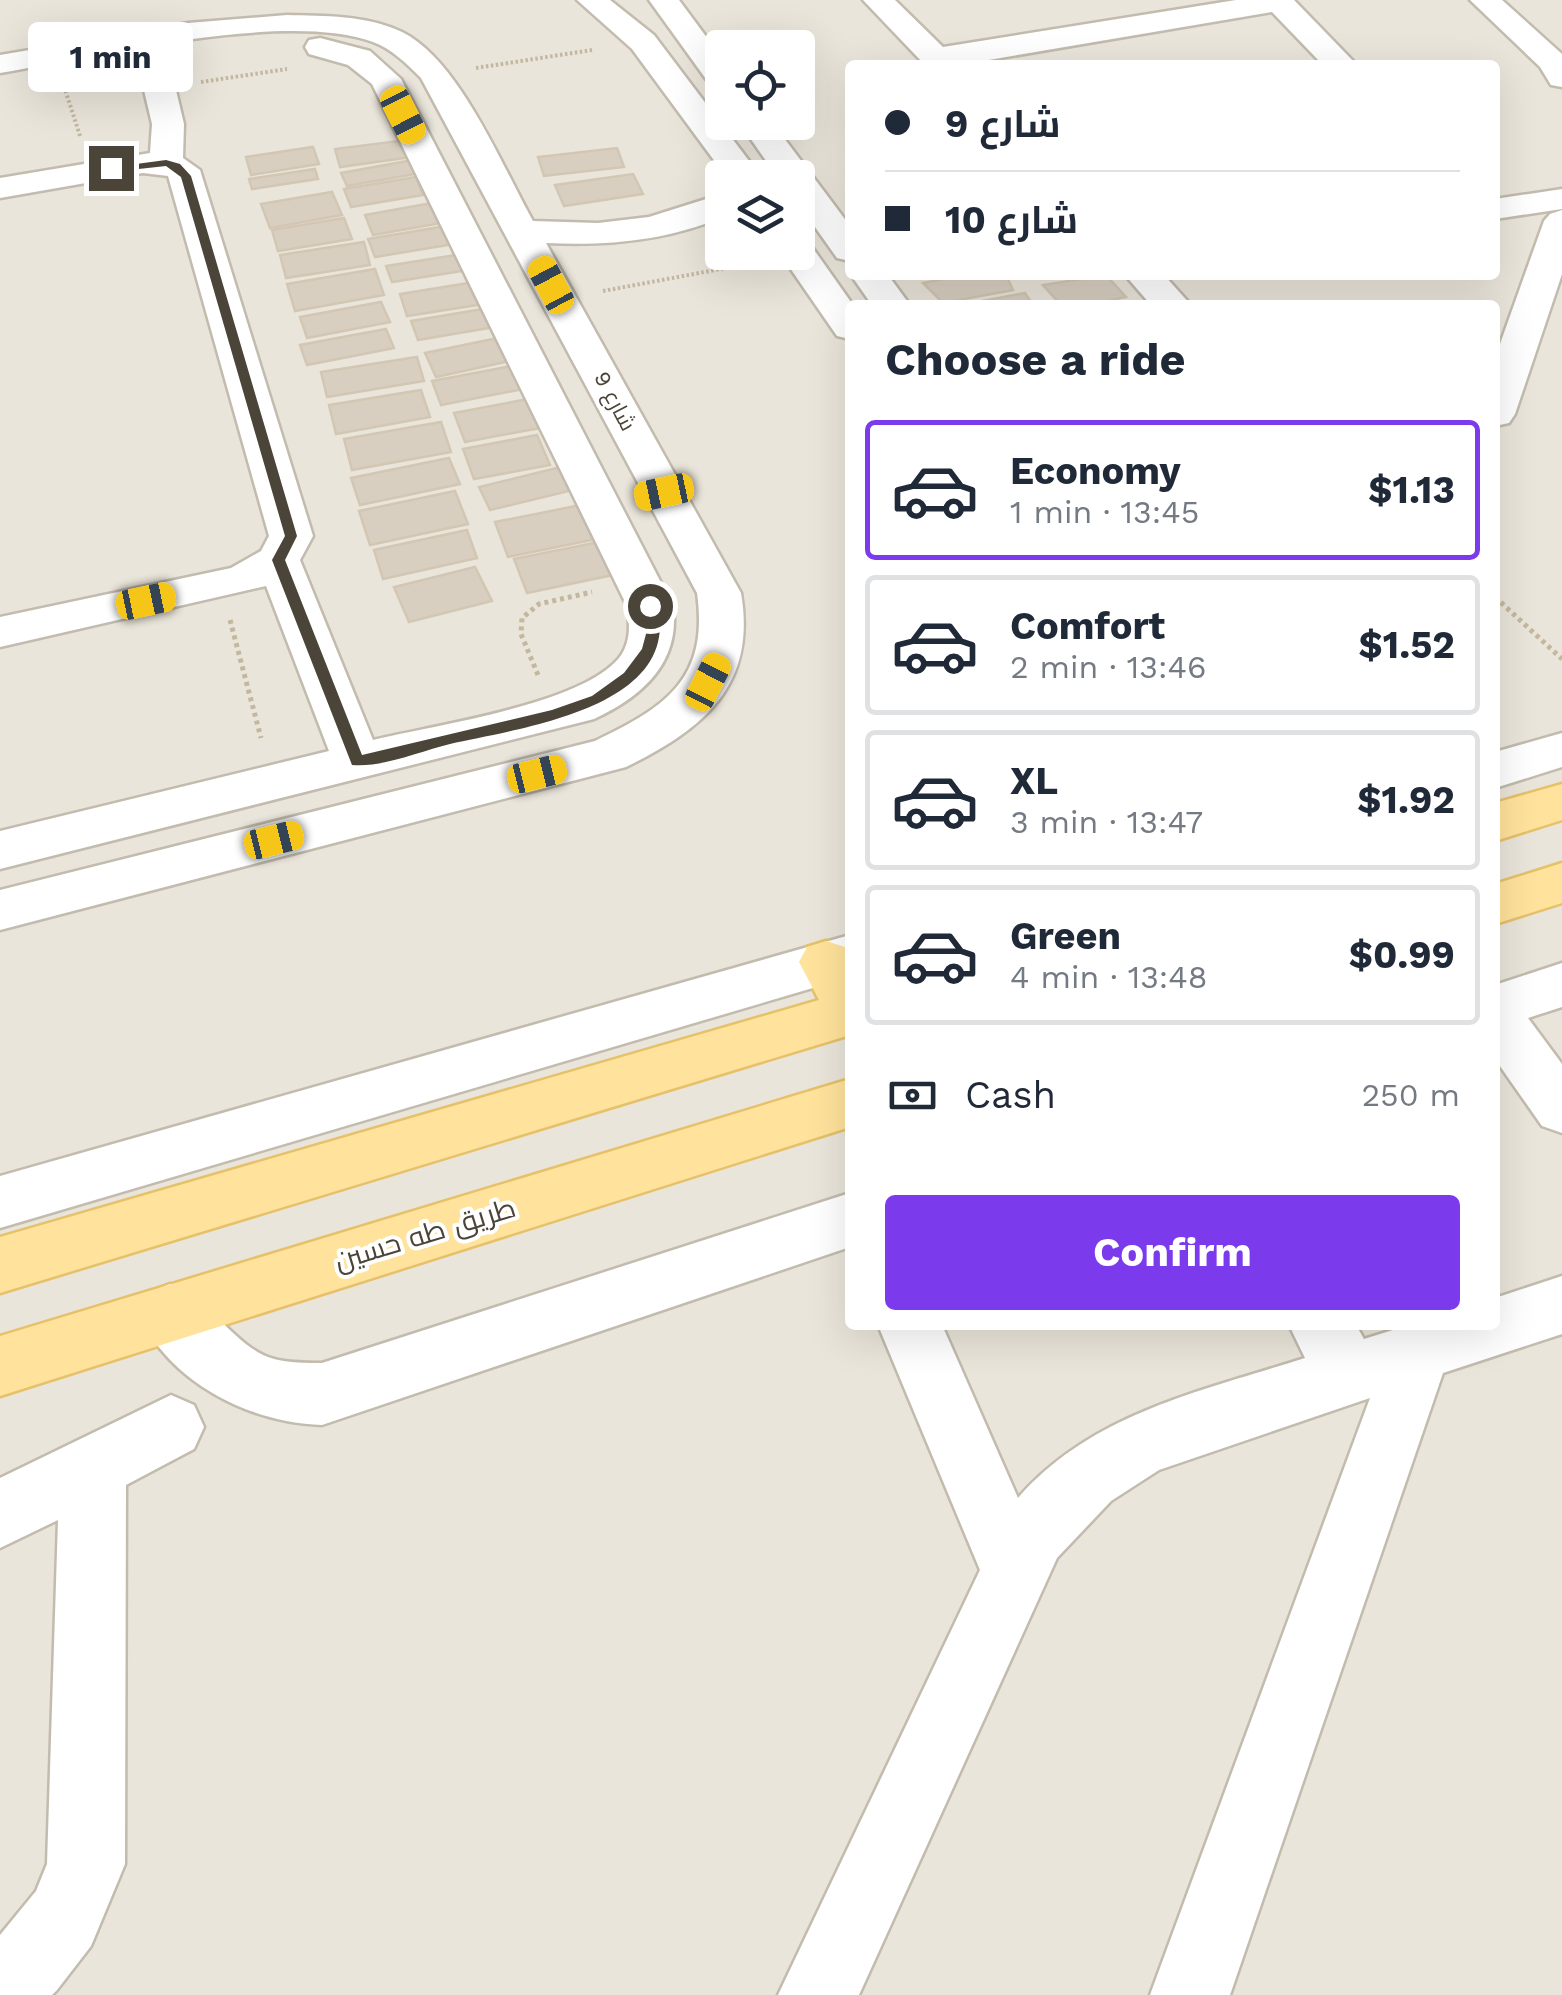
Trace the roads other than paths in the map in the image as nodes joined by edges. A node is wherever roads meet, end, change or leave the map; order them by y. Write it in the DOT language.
graph roads {
  1 [pos="592,0"];
  2 [pos="664,0"];
  3 [pos="878,0"];
  4 [pos="1485,0"];
  5 [pos="1278,1"];
  6 [pos="199,44"];
  7 [pos="705,56"];
  8 [pos="938,60"];
  9 [pos="945,60"];
  10 [pos="1336,60"];
  11 [pos="0,64"];
  12 [pos="1514,68"];
  13 [pos="1557,70"];
  14 [pos="156,75"];
  15 [pos="0,85"];
  16 [pos="732,160"];
  17 [pos="166,163"];
  18 [pos="0,188"];
  19 [pos="1562,199"];
  20 [pos="815,203"];
  21 [pos="705,209"];
  22 [pos="1500,209"];
  23 [pos="1562,221"];
  24 [pos="522,230"];
  25 [pos="705,243"];
  26 [pos="845,243"];
  27 [pos="809,270"];
  28 [pos="872,280"];
  29 [pos="1148,280"];
  30 [pos="556,292"];
  31 [pos="887,300"];
  32 [pos="1167,300"];
  33 [pos="845,321"];
  34 [pos="1500,400"];
  35 [pos="664,492"];
  36 [pos="600,506"];
  37 [pos="278,560"];
  38 [pos="0,632"];
  39 [pos="1562,750"];
  40 [pos="357,761"];
  41 [pos="1500,769"];
  42 [pos="20,845"];
  43 [pos="1562,883"];
  44 [pos="49,897"];
  45 [pos="1500,902"];
  46 [pos="0,910"];
  47 [pos="845,976"];
  48 [pos="1562,985"];
  49 [pos="1500,1005"];
  50 [pos="1500,1023"];
  51 [pos="845,1105"];
  52 [pos="1562,1108"];
  53 [pos="0,1202"];
  54 [pos="845,1222"];
  55 [pos="0,1265"];
  56 [pos="1562,1304"];
  57 [pos="170,1313"];
  58 [pos="1500,1324"];
  59 [pos="912,1330"];
  60 [pos="1483,1330"];
  61 [pos="1335,1350"];
  62 [pos="1419,1351"];
  63 [pos="0,1366"];
  64 [pos="171,1427"];
  65 [pos="94,1466"];
  66 [pos="0,1514"];
  67 [pos="1015,1571"];
  68 [pos="0,1990"];
  69 [pos="818,1995"];
  70 [pos="1190,1995"];
  1 -- 16 [label="street"];
  2 -- 7 [label="street"];
  3 -- 8 [label="street"];
  4 -- 13 [label="street"];
  5 -- 9 [label="street"];
  5 -- 10 [label="street"];
  6 -- 11 [label="street, شارع 9"];
  6 -- 14 [label="street, شارع 9"];
  6 -- 24 [label="street, شارع 9"];
  6 -- 36 [label="street, شارع 9"];
  12 -- 13 [label="street"];
  14 -- 15 [label="street, شارع 9"];
  14 -- 17 [label="street"];
  17 -- 18 [label="street"];
  17 -- 37 [label="street"];
  19 -- 22 [label="street"];
  20 -- 26 [label="street"];
  21 -- 24 [label="street"];
  23 -- 34 [label="street"];
  24 -- 30 [label="street, شارع 9"];
  25 -- 30 [label="street"];
  27 -- 33 [label="street"];
  28 -- 31 [label="street"];
  29 -- 32 [label="street"];
  30 -- 35 [label="street, شارع 9"];
  35 -- 36 [label="street"];
  35 -- 44 [label="street, شارع 9"];
  36 -- 40 [label="street"];
  37 -- 38 [label="street"];
  37 -- 40 [label="street"];
  39 -- 41 [label="street"];
  40 -- 42 [label="street"];
  42 -- 44 [label="street"];
  43 -- 45 [label="main road"];
  44 -- 46 [label="street, شارع 9"];
  47 -- 53 [label="street"];
  47 -- 55 [label="main road"];
  48 -- 49 [label="street"];
  50 -- 52 [label="street"];
  51 -- 57 [label="main road, طريق طه حسين"];
  54 -- 57 [label="street"];
  56 -- 58 [label="street"];
  57 -- 63 [label="main road, طريق طه حسين"];
  59 -- 67 [label="street"];
  60 -- 62 [label="street"];
  61 -- 62 [label="street"];
  61 -- 67 [label="street"];
  62 -- 70 [label="street"];
  64 -- 65 [label="street"];
  65 -- 66 [label="street"];
  65 -- 68 [label="street"];
  67 -- 69 [label="street"];
}
